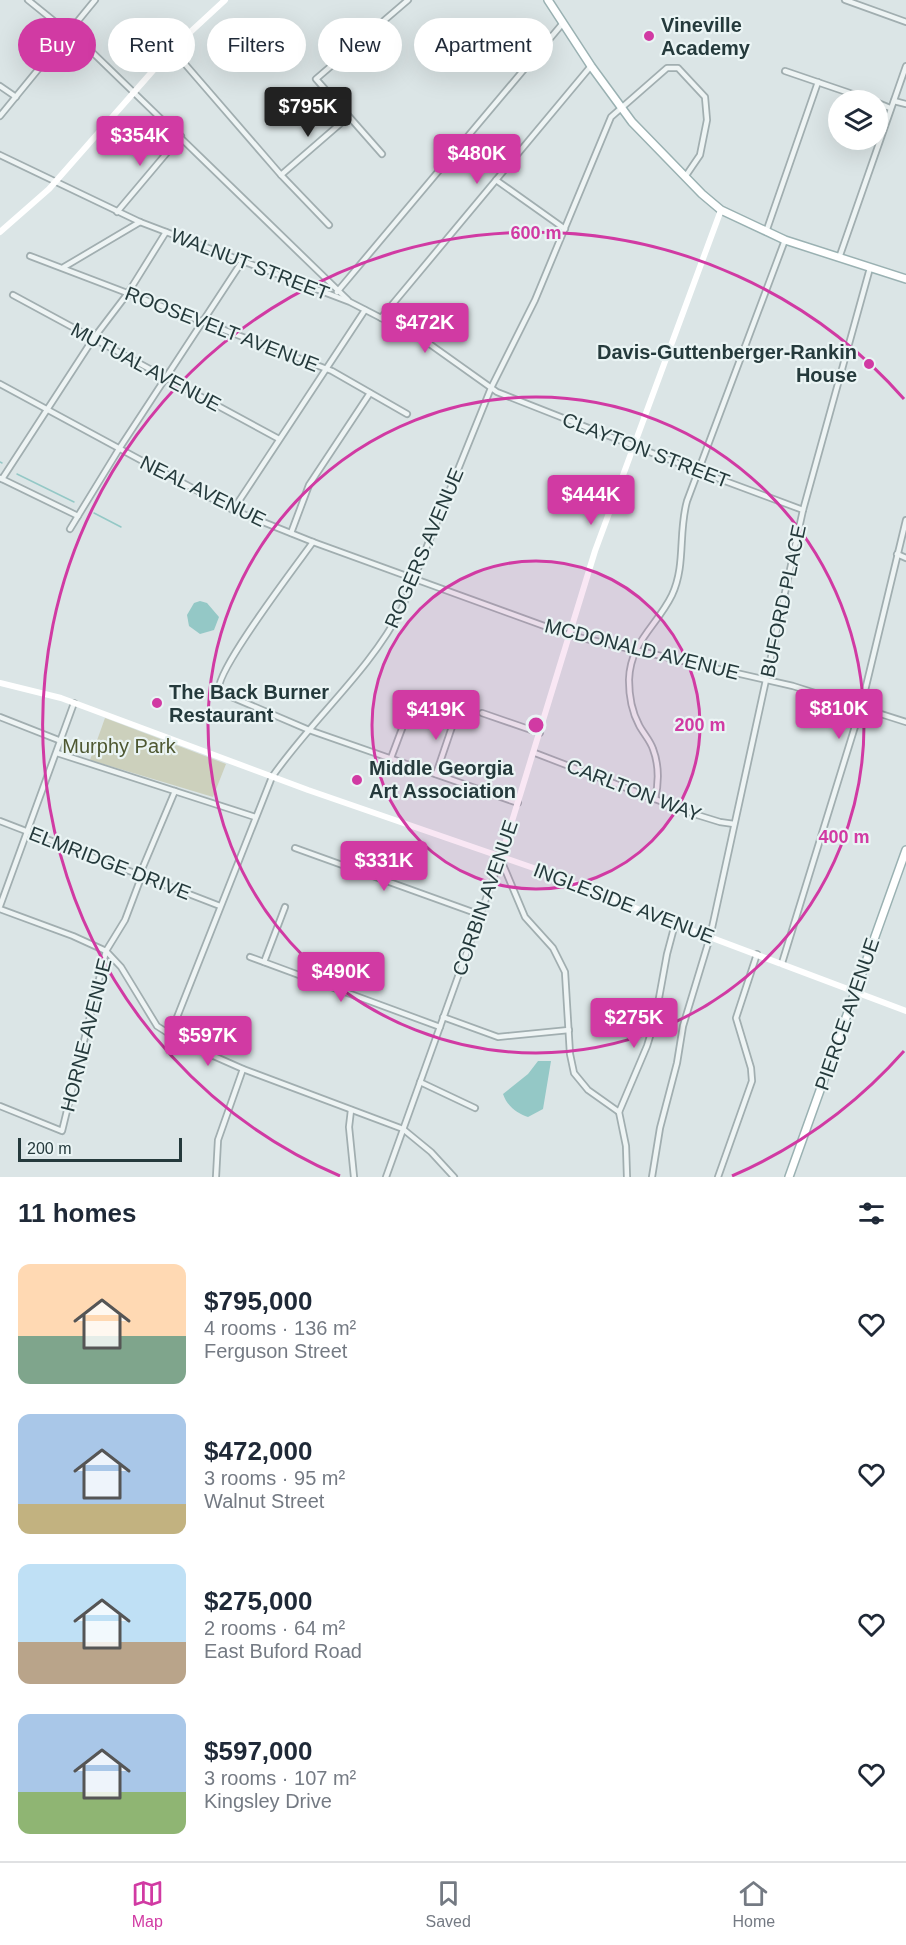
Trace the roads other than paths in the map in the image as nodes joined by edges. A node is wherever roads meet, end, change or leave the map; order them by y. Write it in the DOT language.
graph roads {
  1 [pos="28,0"];
  2 [pos="95,0"];
  3 [pos="225,0"];
  4 [pos="408,0"];
  5 [pos="548,0"];
  6 [pos="845,0"];
  7 [pos="52,18"];
  8 [pos="80,18"];
  9 [pos="906,22"];
  10 [pos="563,23"];
  11 [pos="195,28"];
  12 [pos="96,56"];
  13 [pos="591,66"];
  14 [pos="906,66"];
  15 [pos="785,71"];
  16 [pos="36,72"];
  17 [pos="152,72"];
  18 [pos="192,72"];
  19 [pos="818,82"];
  20 [pos="0,86"];
  21 [pos="841,90"];
  22 [pos="134,92"];
  23 [pos="16,97"];
  24 [pos="894,101"];
  25 [pos="906,105"];
  26 [pos="620,108"];
  27 [pos="890,108"];
  28 [pos="0,116"];
  29 [pos="348,117"];
  30 [pos="181,136"];
  31 [pos="382,154"];
  32 [pos="0,155"];
  33 [pos="282,175"];
  34 [pos="685,177"];
  35 [pos="496,180"];
  36 [pos="54,183"];
  37 [pos="722,210"];
  38 [pos="117,212"];
  39 [pos="140,222"];
  40 [pos="329,225"];
  41 [pos="565,229"];
  42 [pos="0,232"];
  43 [pos="166,232"];
  44 [pos="766,232"];
  45 [pos="785,240"];
  46 [pos="30,256"];
  47 [pos="839,258"];
  48 [pos="243,260"];
  49 [pos="64,267"];
  50 [pos="870,268"];
  51 [pos="906,279"];
  52 [pos="338,290"];
  53 [pos="128,293"];
  54 [pos="14,295"];
  55 [pos="333,296"];
  56 [pos="350,302"];
  57 [pos="365,310"];
  58 [pos="381,318"];
  59 [pos="203,322"];
  60 [pos="93,339"];
  61 [pos="326,369"];
  62 [pos="165,378"];
  63 [pos="0,384"];
  64 [pos="491,388"];
  65 [pos="370,393"];
  66 [pos="46,409"];
  67 [pos="407,414"];
  68 [pos="279,439"];
  69 [pos="633,446"];
  70 [pos="119,450"];
  71 [pos="698,471"];
  72 [pos="1,478"];
  73 [pos="233,510"];
  74 [pos="803,510"];
  75 [pos="78,516"];
  76 [pos="906,520"];
  77 [pos="70,529"];
  78 [pos="291,533"];
  79 [pos="313,542"];
  80 [pos="897,554"];
  81 [pos="906,558"];
  82 [pos="414,578"];
  83 [pos="569,635"];
  84 [pos="635,651"];
  85 [pos="766,679"];
  86 [pos="0,683"];
  87 [pos="412,702"];
  88 [pos="74,703"];
  89 [pos="861,707"];
  90 [pos="482,713"];
  91 [pos="456,715"];
  92 [pos="0,717"];
  93 [pos="906,722"];
  94 [pos="309,730"];
  95 [pos="540,733"];
  96 [pos="61,741"];
  97 [pos="57,753"];
  98 [pos="535,753"];
  99 [pos="391,758"];
  100 [pos="436,774"];
  101 [pos="272,777"];
  102 [pos="175,791"];
  103 [pos="656,799"];
  104 [pos="518,803"];
  105 [pos="255,818"];
  106 [pos="0,820"];
  107 [pos="734,825"];
  108 [pos="27,831"];
  109 [pos="295,848"];
  110 [pos="906,850"];
  111 [pos="501,857"];
  112 [pos="141,875"];
  113 [pos="220,906"];
  114 [pos="285,907"];
  115 [pos="0,908"];
  116 [pos="481,915"];
  117 [pos="675,924"];
  118 [pos="710,937"];
  119 [pos="106,951"];
  120 [pos="757,954"];
  121 [pos="250,957"];
  122 [pos="264,962"];
  123 [pos="782,963"];
  124 [pos="855,990"];
  125 [pos="906,1011"];
  126 [pos="443,1017"];
  127 [pos="440,1027"];
  128 [pos="569,1030"];
  129 [pos="170,1035"];
  130 [pos="243,1069"];
  131 [pos="420,1082"];
  132 [pos="0,1106"];
  133 [pos="475,1108"];
  134 [pos="351,1110"];
  135 [pos="619,1112"];
  136 [pos="403,1129"];
  137 [pos="216,1177"];
  138 [pos="354,1177"];
  139 [pos="386,1177"];
  140 [pos="454,1177"];
  141 [pos="627,1177"];
  142 [pos="652,1177"];
  143 [pos="718,1177"];
  144 [pos="789,1177"];
  1 -- 7 [label="street"];
  2 -- 8 [label="street"];
  3 -- 11 [label="street"];
  4 -- 29 [label="street"];
  5 -- 10 [label="main road"];
  6 -- 9 [label="street"];
  10 -- 13 [label="main road"];
  10 -- 52 [label="street"];
  12 -- 22 [label="street"];
  13 -- 26 [label="main road"];
  13 -- 35 [label="street"];
  14 -- 24 [label="street"];
  15 -- 19 [label="street"];
  16 -- 23 [label="street"];
  17 -- 22 [label="street"];
  18 -- 33 [label="street"];
  19 -- 21 [label="street"];
  19 -- 44 [label="street"];
  20 -- 23 [label="street"];
  22 -- 30 [label="street"];
  22 -- 36 [label="street"];
  23 -- 28 [label="street"];
  24 -- 25 [label="street"];
  24 -- 27 [label="street"];
  26 -- 34 [label="main road"];
  26 -- 34 [label="street, ROGERS AVENUE"];
  26 -- 41 [label="street, ROGERS AVENUE"];
  27 -- 47 [label="street"];
  29 -- 31 [label="street"];
  29 -- 33 [label="street"];
  30 -- 38 [label="street"];
  30 -- 52 [label="street"];
  32 -- 36 [label="street, WALNUT STREET"];
  33 -- 40 [label="street"];
  34 -- 37 [label="main road"];
  35 -- 41 [label="street"];
  35 -- 58 [label="street"];
  36 -- 38 [label="street, WALNUT STREET"];
  36 -- 42 [label="street"];
  37 -- 44 [label="main road"];
  37 -- 69 [label="street, CORBIN AVENUE"];
  38 -- 39 [label="street, WALNUT STREET"];
  39 -- 43 [label="street, WALNUT STREET"];
  39 -- 49 [label="street"];
  41 -- 64 [label="street, ROGERS AVENUE"];
  43 -- 48 [label="street, WALNUT STREET"];
  43 -- 53 [label="street"];
  44 -- 45 [label="main road"];
  45 -- 47 [label="main road"];
  45 -- 71 [label="street"];
  46 -- 49 [label="street, ROOSEVELT AVENUE"];
  47 -- 50 [label="main road"];
  48 -- 55 [label="street, WALNUT STREET"];
  48 -- 59 [label="street"];
  49 -- 53 [label="street, ROOSEVELT AVENUE"];
  50 -- 51 [label="main road"];
  50 -- 74 [label="street, BUFORD PLACE"];
  52 -- 55 [label="street"];
  52 -- 56 [label="street"];
  53 -- 59 [label="street, ROOSEVELT AVENUE"];
  53 -- 60 [label="street"];
  54 -- 60 [label="street, MUTUAL AVENUE"];
  55 -- 56 [label="street, WALNUT STREET"];
  56 -- 57 [label="street, WALNUT STREET"];
  57 -- 58 [label="street, WALNUT STREET"];
  57 -- 61 [label="street"];
  58 -- 64 [label="street, WALNUT STREET"];
  59 -- 61 [label="street, ROOSEVELT AVENUE"];
  59 -- 62 [label="street"];
  60 -- 62 [label="street, MUTUAL AVENUE"];
  60 -- 66 [label="street"];
  61 -- 65 [label="street, ROOSEVELT AVENUE"];
  61 -- 68 [label="street"];
  62 -- 68 [label="street, MUTUAL AVENUE"];
  62 -- 70 [label="street"];
  63 -- 66 [label="street, NEAL AVENUE"];
  64 -- 69 [label="street, CLAYTON STREET"];
  64 -- 82 [label="street, ROGERS AVENUE"];
  65 -- 67 [label="street, ROOSEVELT AVENUE"];
  65 -- 78 [label="street"];
  66 -- 70 [label="street, NEAL AVENUE"];
  66 -- 72 [label="street"];
  68 -- 73 [label="street"];
  69 -- 71 [label="street, CLAYTON STREET"];
  69 -- 83 [label="street, CORBIN AVENUE"];
  70 -- 73 [label="street, NEAL AVENUE"];
  70 -- 75 [label="street"];
  71 -- 74 [label="street, CLAYTON STREET"];
  71 -- 84 [label="street"];
  72 -- 75 [label="street"];
  73 -- 78 [label="street, NEAL AVENUE"];
  74 -- 85 [label="street, BUFORD PLACE"];
  75 -- 77 [label="street"];
  76 -- 80 [label="street"];
  78 -- 79 [label="street, NEAL AVENUE"];
  79 -- 82 [label="street, NEAL AVENUE"];
  79 -- 94 [label="street"];
  80 -- 81 [label="street"];
  80 -- 89 [label="street"];
  82 -- 83 [label="street, MCDONALD AVENUE"];
  82 -- 94 [label="street, ROGERS AVENUE"];
  83 -- 84 [label="street, MCDONALD AVENUE"];
  83 -- 95 [label="street, CORBIN AVENUE"];
  84 -- 85 [label="street, MCDONALD AVENUE"];
  84 -- 103 [label="street"];
  85 -- 89 [label="street, MCDONALD AVENUE"];
  85 -- 107 [label="street, BUFORD PLACE"];
  86 -- 88 [label="street, INGLESIDE AVENUE"];
  87 -- 99 [label="street"];
  88 -- 96 [label="street"];
  88 -- 101 [label="street, INGLESIDE AVENUE"];
  89 -- 93 [label="street, MCDONALD AVENUE"];
  89 -- 123 [label="street"];
  90 -- 95 [label="street"];
  91 -- 100 [label="street"];
  92 -- 96 [label="street"];
  94 -- 99 [label="street"];
  94 -- 101 [label="street, ROGERS AVENUE"];
  95 -- 98 [label="street, CORBIN AVENUE"];
  96 -- 97 [label="street"];
  97 -- 102 [label="street"];
  97 -- 108 [label="street"];
  98 -- 103 [label="street, CARLTON WAY"];
  98 -- 104 [label="street, CORBIN AVENUE"];
  99 -- 100 [label="street"];
  100 -- 104 [label="street"];
  101 -- 105 [label="street, ROGERS AVENUE"];
  101 -- 111 [label="street, INGLESIDE AVENUE"];
  102 -- 105 [label="street"];
  102 -- 112 [label="street, HORNE AVENUE"];
  103 -- 107 [label="street, CARLTON WAY"];
  104 -- 111 [label="street, CORBIN AVENUE"];
  105 -- 113 [label="street, ROGERS AVENUE"];
  106 -- 108 [label="street, ELMRIDGE DRIVE"];
  107 -- 118 [label="street, BUFORD PLACE"];
  108 -- 112 [label="street, ELMRIDGE DRIVE"];
  108 -- 115 [label="street"];
  109 -- 116 [label="street"];
  110 -- 124 [label="main road, PIERCE AVENUE"];
  111 -- 116 [label="street, CORBIN AVENUE"];
  111 -- 117 [label="street, INGLESIDE AVENUE"];
  111 -- 128 [label="street"];
  112 -- 113 [label="street, ELMRIDGE DRIVE"];
  112 -- 119 [label="street, HORNE AVENUE"];
  113 -- 129 [label="street, ROGERS AVENUE"];
  114 -- 122 [label="street"];
  115 -- 119 [label="street"];
  116 -- 126 [label="street, CORBIN AVENUE"];
  117 -- 118 [label="street, INGLESIDE AVENUE"];
  117 -- 135 [label="street"];
  118 -- 120 [label="street, INGLESIDE AVENUE"];
  118 -- 142 [label="street, BUFORD PLACE"];
  119 -- 129 [label="street"];
  119 -- 132 [label="street, HORNE AVENUE"];
  120 -- 123 [label="street, INGLESIDE AVENUE"];
  120 -- 143 [label="street"];
  121 -- 122 [label="street"];
  122 -- 127 [label="street"];
  123 -- 124 [label="street, INGLESIDE AVENUE"];
  124 -- 125 [label="street, INGLESIDE AVENUE"];
  124 -- 144 [label="main road, PIERCE AVENUE"];
  126 -- 127 [label="street, CORBIN AVENUE"];
  126 -- 128 [label="street"];
  127 -- 131 [label="street, CORBIN AVENUE"];
  128 -- 135 [label="street"];
  129 -- 130 [label="street"];
  130 -- 134 [label="street"];
  130 -- 137 [label="street"];
  131 -- 133 [label="street"];
  131 -- 136 [label="street, CORBIN AVENUE"];
  134 -- 136 [label="street"];
  134 -- 138 [label="street"];
  135 -- 141 [label="street"];
  136 -- 139 [label="street, CORBIN AVENUE"];
  136 -- 140 [label="street"];
}
